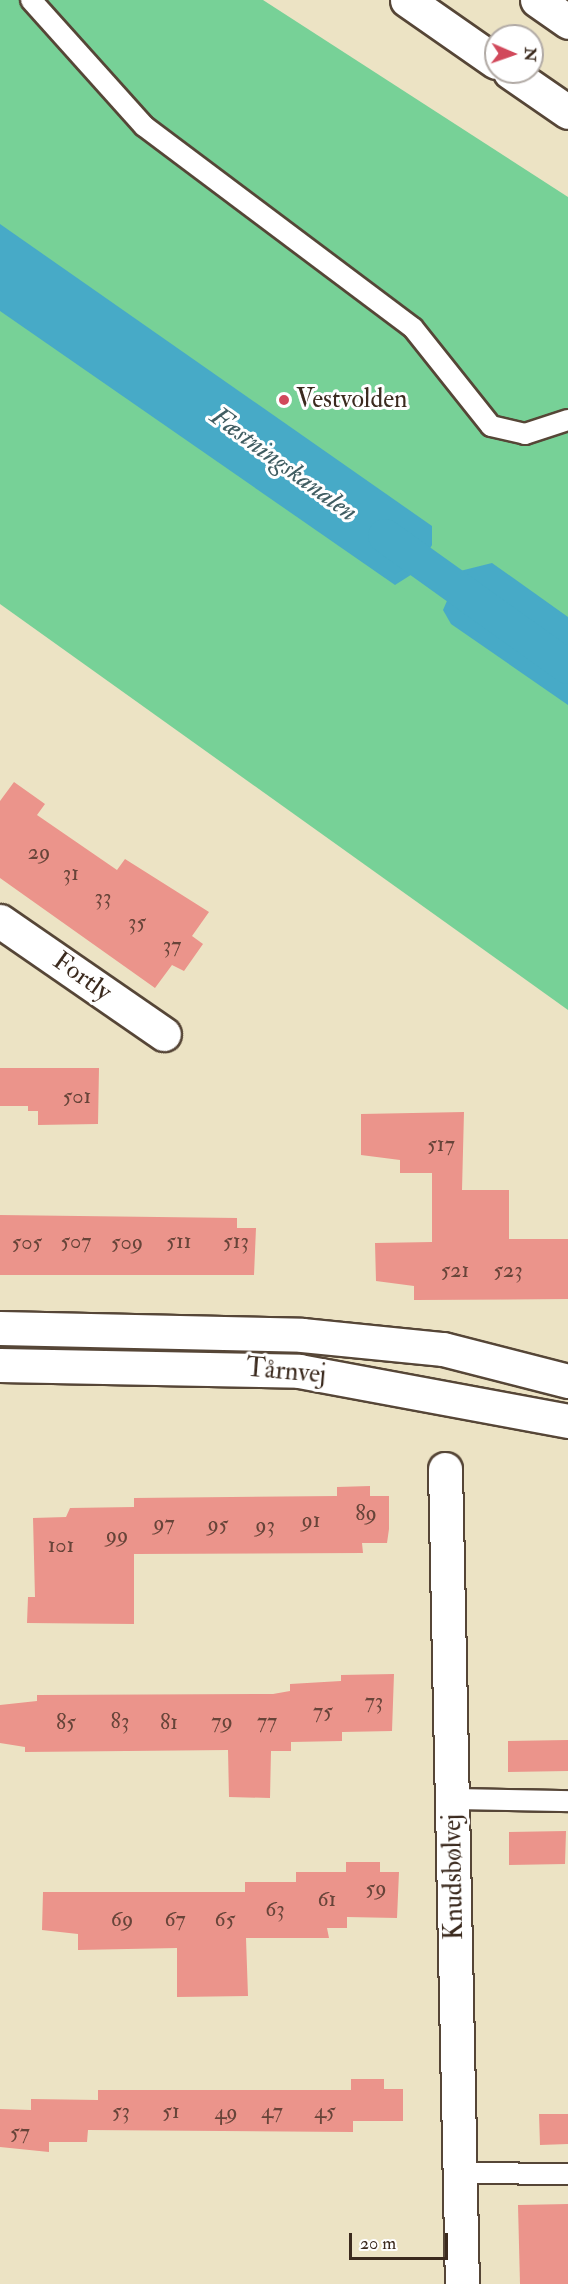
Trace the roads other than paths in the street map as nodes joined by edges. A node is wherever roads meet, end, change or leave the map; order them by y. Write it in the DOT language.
graph roads {
  1 [pos="31,0"];
  2 [pos="407,0"];
  3 [pos="537,0"];
  4 [pos="568,22"];
  5 [pos="484,54"];
  6 [pos="527,84"];
  7 [pos="568,112"];
  8 [pos="568,420"];
  9 [pos="0,921"];
  10 [pos="164,1034"];
  11 [pos="0,1328"];
  12 [pos="0,1365"];
  13 [pos="568,1381"];
  14 [pos="568,1422"];
  15 [pos="444,1469"];
  16 [pos="452,1800"];
  17 [pos="568,1801"];
  18 [pos="460,2172"];
  19 [pos="568,2174"];
  20 [pos="462,2284"];
  1 -- 8 [label="lane"];
  2 -- 5 [label="main road"];
  3 -- 4 [label="main road"];
  6 -- 7 [label="main road"];
  9 -- 10 [label="main road, Fortly"];
  11 -- 13 [label="main road, Tårnvej"];
  12 -- 14 [label="main road, Tårnvej"];
  15 -- 16 [label="main road, Knudsbølvej"];
  16 -- 17 [label="lane"];
  16 -- 18 [label="main road, Knudsbølvej"];
  18 -- 19 [label="lane"];
  18 -- 20 [label="main road, Knudsbølvej"];
}
